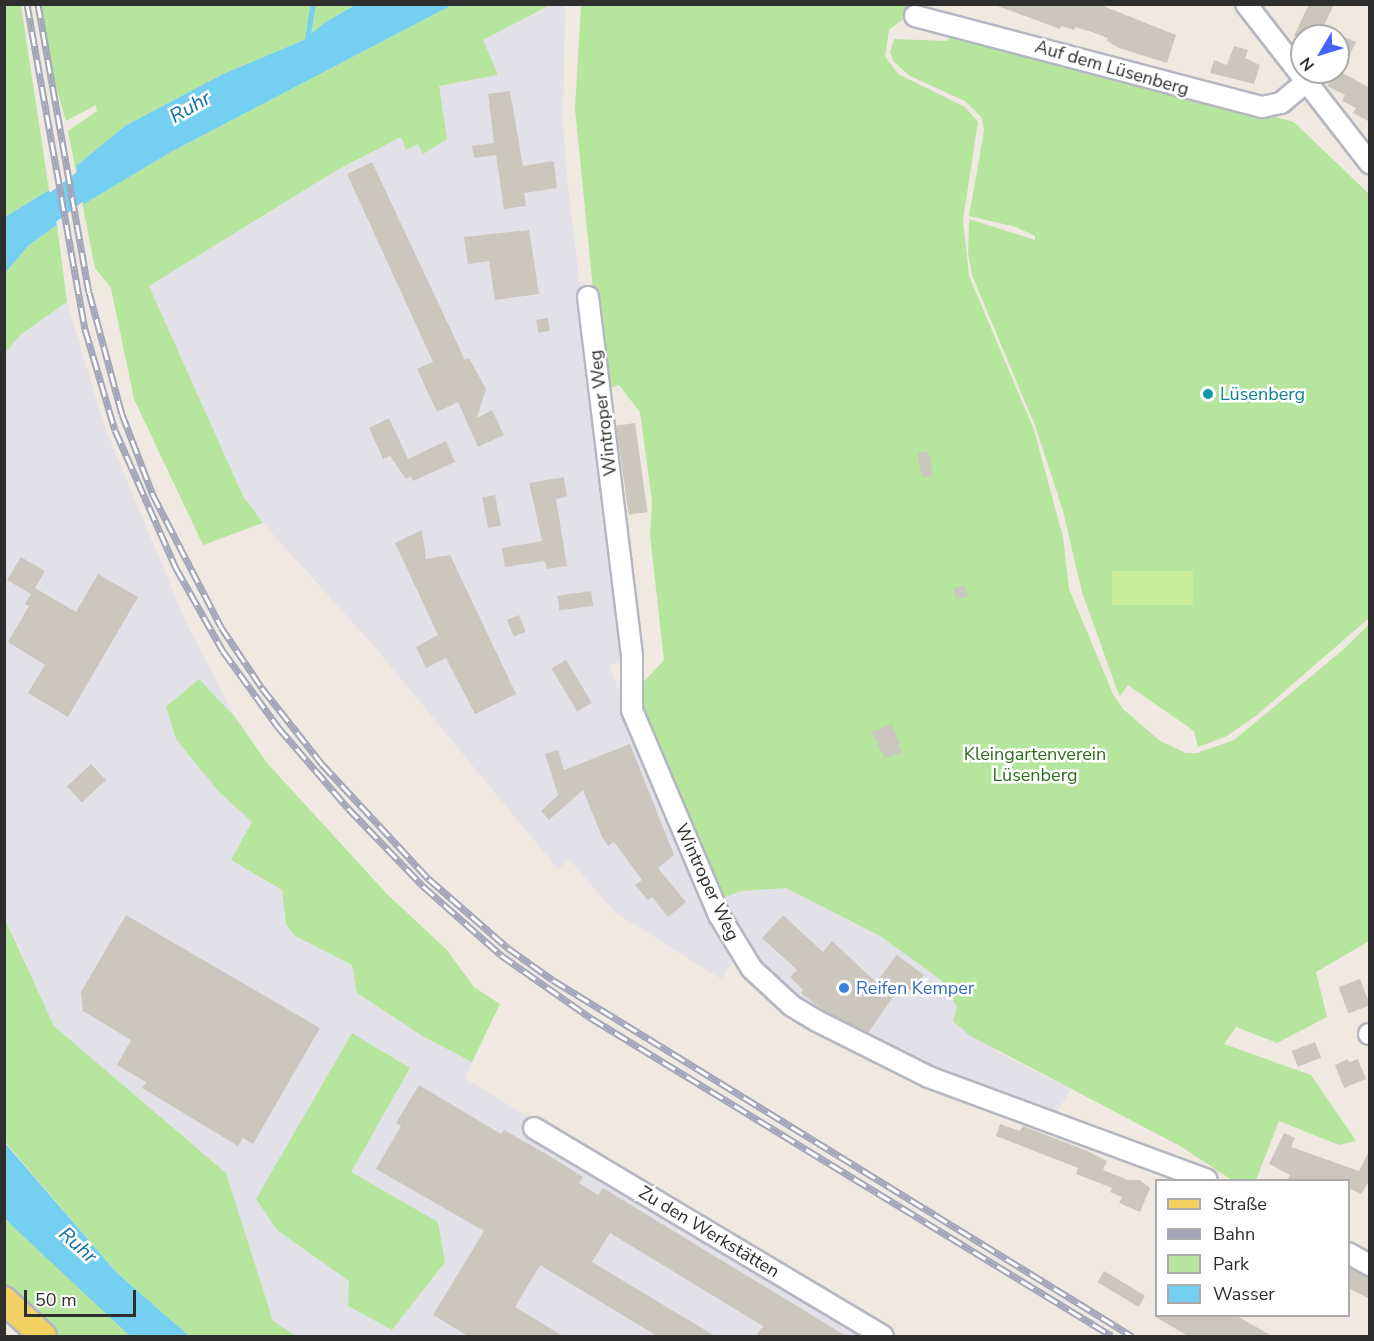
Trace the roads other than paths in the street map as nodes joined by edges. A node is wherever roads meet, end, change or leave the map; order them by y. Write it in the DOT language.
graph roads {
  1 [pos="1246,4"];
  2 [pos="915,16"];
  3 [pos="1290,65"];
  4 [pos="1304,84"];
  5 [pos="1370,163"];
  6 [pos="588,297"];
  7 [pos="534,1128"];
  8 [pos="1204,1179"];
  9 [pos="1350,1254"];
  10 [pos="1370,1264"];
  11 [pos="4,1300"];
  12 [pos="43,1336"];
  13 [pos="883,1336"];
  1 -- 3 [label="street"];
  2 -- 4 [label="street, Auf dem Lüsenberg"];
  4 -- 5 [label="street"];
  6 -- 8 [label="street, Wintroper Weg"];
  7 -- 13 [label="street, Zu den Werkstätten"];
  9 -- 10 [label="street"];
  11 -- 12 [label="main road"];
}
